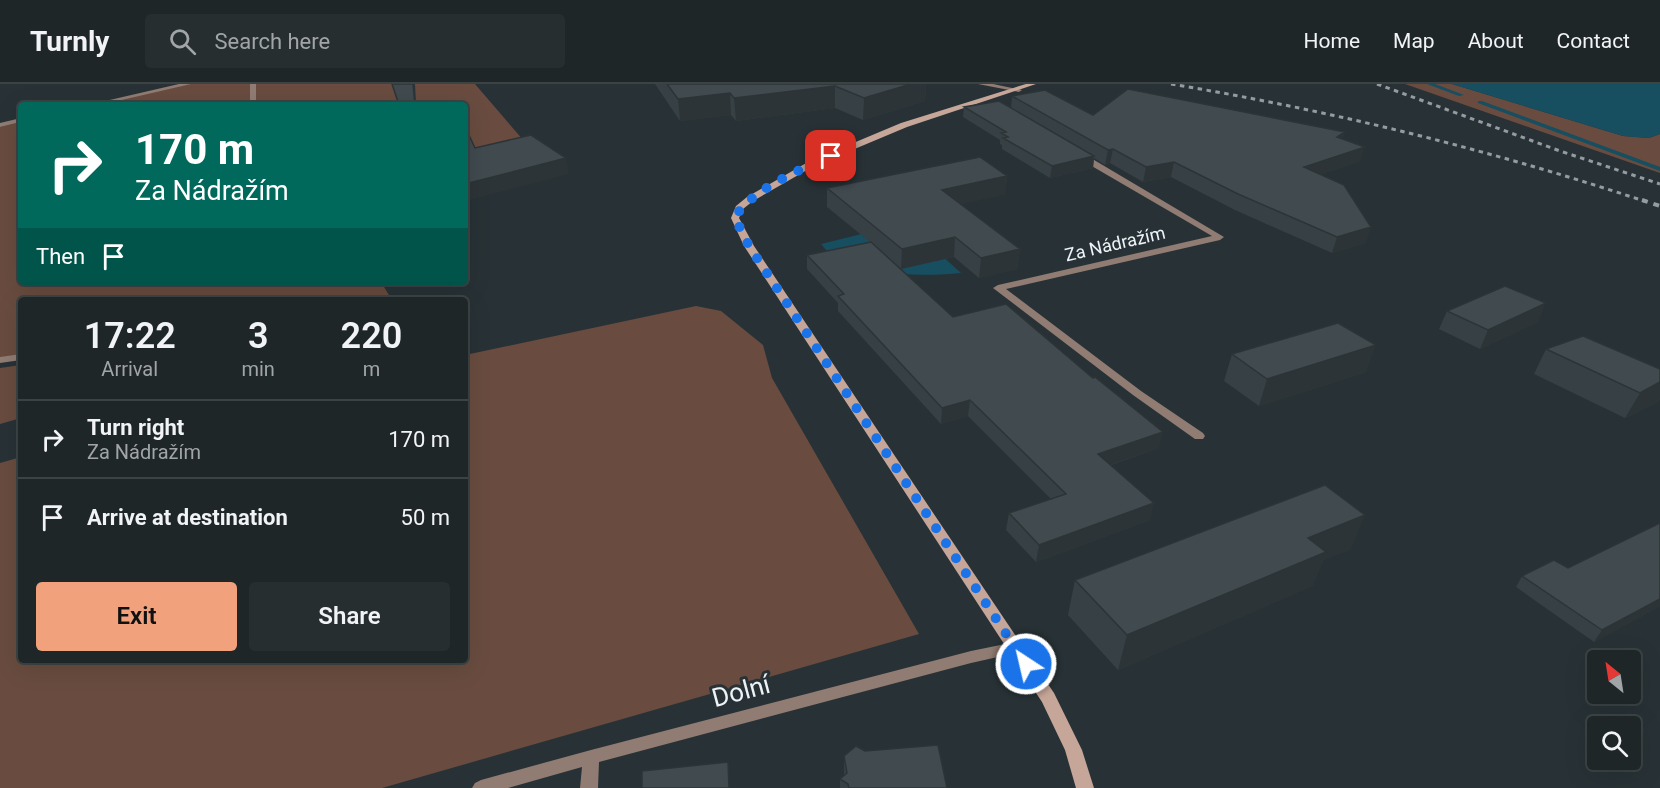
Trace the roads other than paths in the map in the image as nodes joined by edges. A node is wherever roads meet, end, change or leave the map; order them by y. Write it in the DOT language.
graph roads {
  1 [pos="188,84"];
  2 [pos="253,84"];
  3 [pos="981,84"];
  4 [pos="1033,84"];
  5 [pos="1019,90"];
  6 [pos="987,100"];
  7 [pos="105,102"];
  8 [pos="253,102"];
  9 [pos="997,106"];
  10 [pos="18,121"];
  11 [pos="0,125"];
  12 [pos="1068,148"];
  13 [pos="18,357"];
  14 [pos="0,360"];
  15 [pos="1199,436"];
  16 [pos="1015,648"];
  17 [pos="591,757"];
  18 [pos="481,788"];
  19 [pos="589,788"];
  20 [pos="1085,788"];
  1 -- 7 [label="street"];
  2 -- 8 [label="street"];
  3 -- 5 [label="street"];
  4 -- 5 [label="main road"];
  5 -- 6 [label="main road"];
  6 -- 9 [label="street"];
  6 -- 16 [label="main road"];
  10 -- 11 [label="street"];
  12 -- 15 [label="street, Za Nádražím"];
  13 -- 14 [label="street"];
  16 -- 17 [label="street, Dolní"];
  16 -- 20 [label="main road"];
  17 -- 18 [label="street, Dolní"];
  17 -- 19 [label="street"];
}
